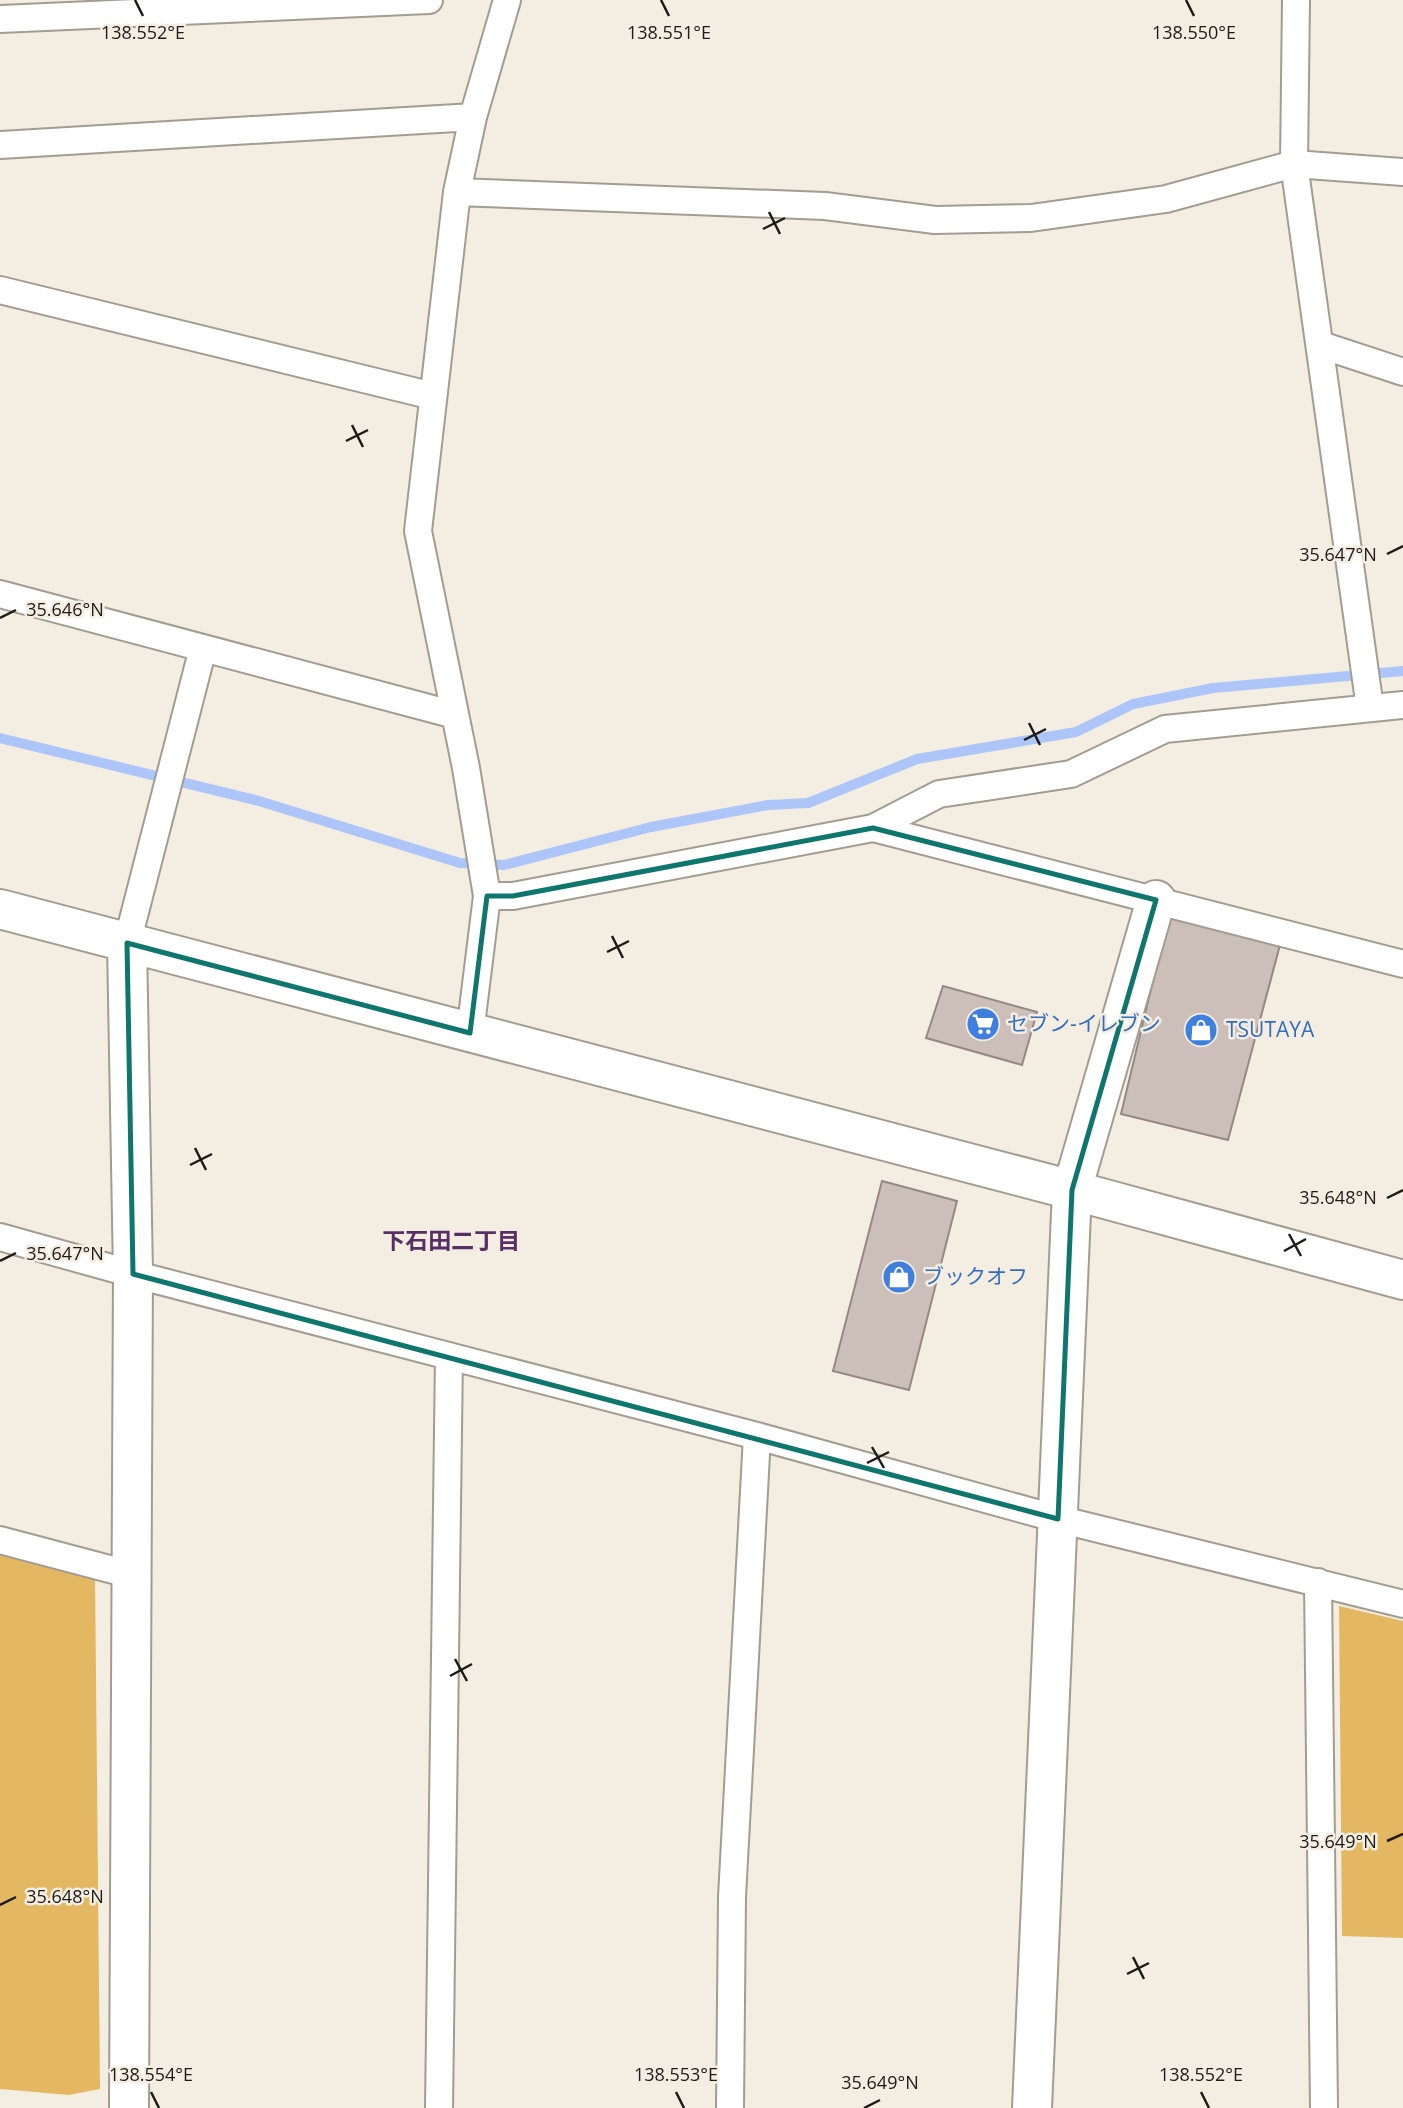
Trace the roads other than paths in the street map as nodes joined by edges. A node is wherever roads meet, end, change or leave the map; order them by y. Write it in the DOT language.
graph roads {
  1 [pos="429,0"];
  2 [pos="507,0"];
  3 [pos="1296,0"];
  4 [pos="0,21"];
  5 [pos="474,117"];
  6 [pos="0,145"];
  7 [pos="1294,164"];
  8 [pos="1403,172"];
  9 [pos="457,192"];
  10 [pos="0,290"];
  11 [pos="1321,345"];
  12 [pos="1403,372"];
  13 [pos="433,396"];
  14 [pos="0,594"];
  15 [pos="204,648"];
  16 [pos="1368,693"];
  17 [pos="1403,705"];
  18 [pos="455,715"];
  19 [pos="873,828"];
  20 [pos="487,892"];
  21 [pos="1156,900"];
  22 [pos="0,909"];
  23 [pos="127,943"];
  24 [pos="1403,964"];
  25 [pos="470,1033"];
  26 [pos="1072,1190"];
  27 [pos="0,1237"];
  28 [pos="133,1274"];
  29 [pos="1403,1280"];
  30 [pos="449,1356"];
  31 [pos="757,1436"];
  32 [pos="1058,1519"];
  33 [pos="0,1540"];
  34 [pos="132,1575"];
  35 [pos="1318,1582"];
  36 [pos="1403,1604"];
  37 [pos="130,2108"];
  38 [pos="439,2108"];
  39 [pos="730,2108"];
  40 [pos="1032,2108"];
  41 [pos="1324,2108"];
  1 -- 4 [label="street"];
  2 -- 5 [label="street"];
  3 -- 7 [label="street"];
  5 -- 6 [label="street"];
  5 -- 9 [label="street"];
  7 -- 8 [label="street"];
  7 -- 9 [label="street"];
  7 -- 11 [label="street"];
  9 -- 13 [label="street"];
  10 -- 13 [label="street"];
  11 -- 12 [label="street"];
  11 -- 16 [label="street"];
  13 -- 18 [label="street"];
  14 -- 15 [label="street"];
  15 -- 18 [label="street"];
  15 -- 23 [label="street"];
  16 -- 17 [label="street"];
  16 -- 19 [label="street"];
  18 -- 20 [label="street"];
  19 -- 20 [label="street"];
  19 -- 21 [label="street"];
  20 -- 25 [label="street"];
  21 -- 24 [label="street"];
  21 -- 26 [label="street"];
  22 -- 23 [label="street"];
  23 -- 25 [label="street"];
  23 -- 28 [label="street"];
  25 -- 26 [label="street"];
  26 -- 29 [label="street"];
  26 -- 32 [label="street"];
  27 -- 28 [label="street"];
  28 -- 30 [label="street"];
  28 -- 34 [label="street"];
  30 -- 31 [label="street"];
  30 -- 38 [label="street"];
  31 -- 32 [label="street"];
  31 -- 39 [label="street"];
  32 -- 35 [label="street"];
  32 -- 40 [label="street"];
  33 -- 34 [label="street"];
  34 -- 37 [label="street"];
  35 -- 36 [label="street"];
  35 -- 41 [label="street"];
}
